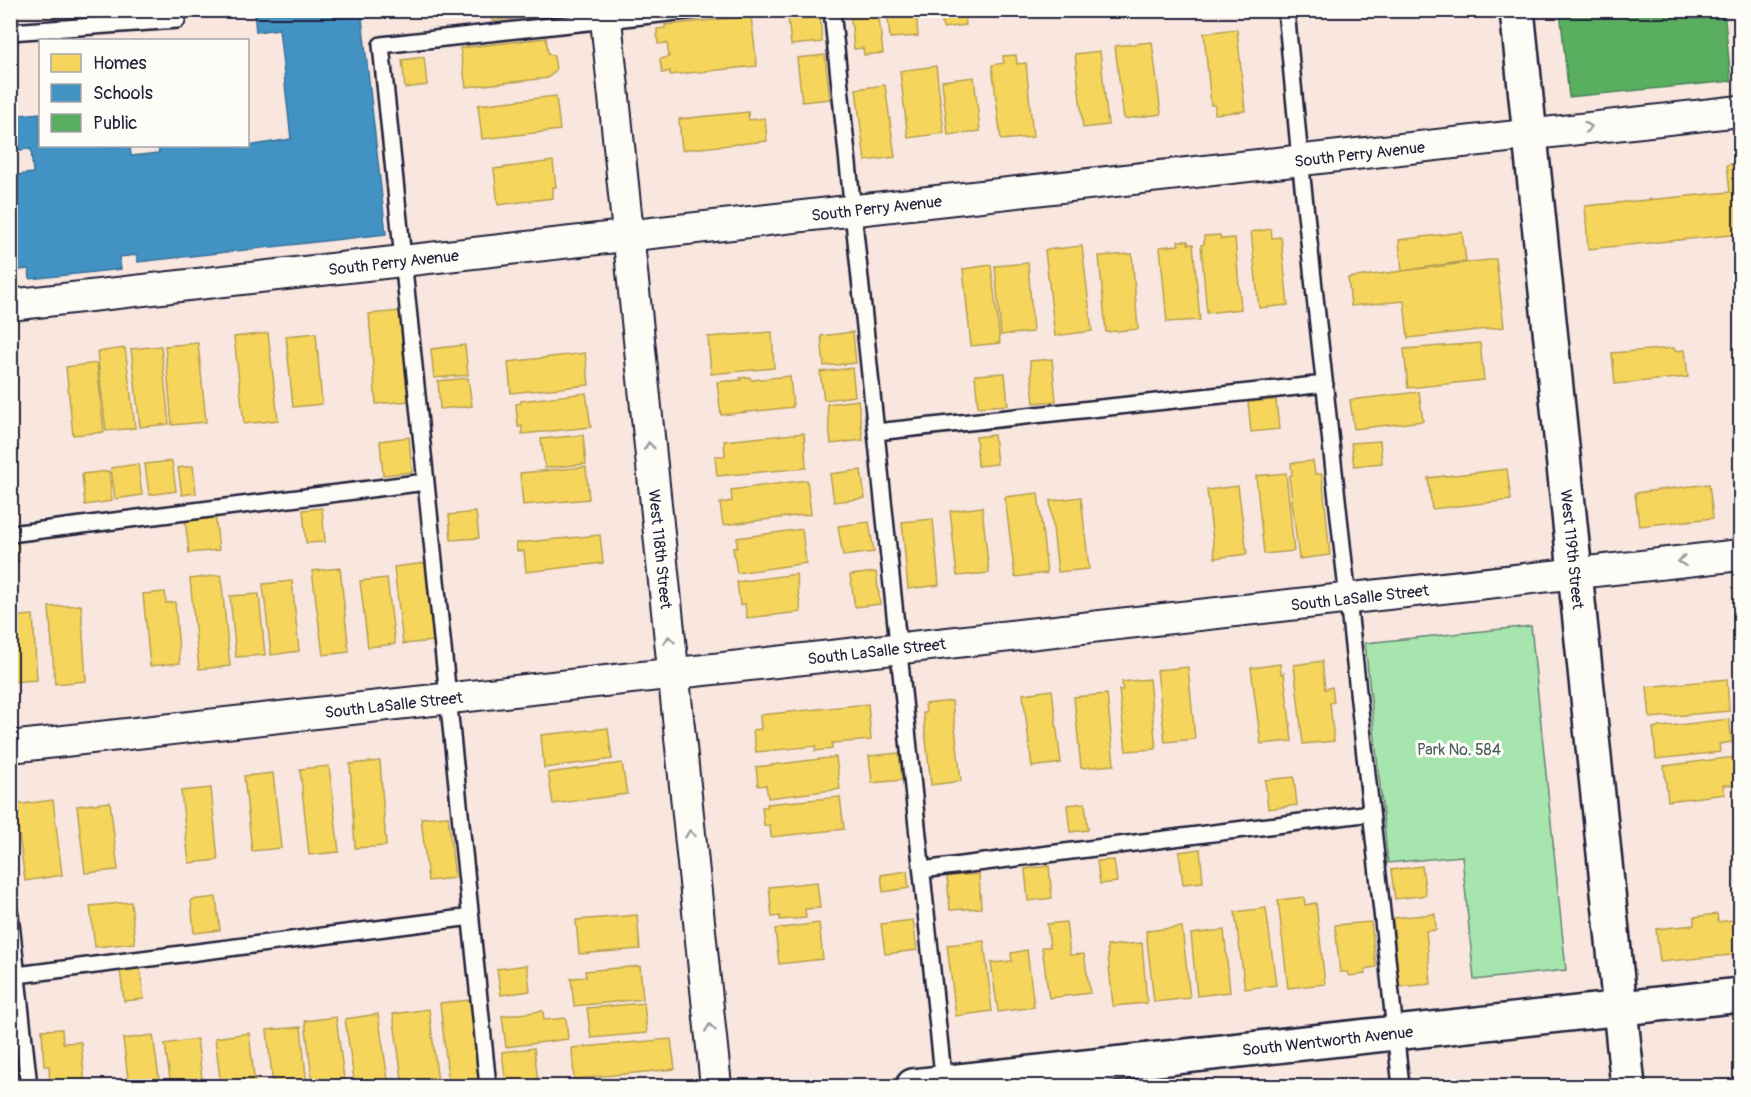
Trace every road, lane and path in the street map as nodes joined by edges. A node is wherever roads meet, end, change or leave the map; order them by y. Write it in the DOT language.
graph roads {
  1 [pos="180,10"];
  2 [pos="696,10"];
  3 [pos="832,10"];
  4 [pos="1286,10"];
  5 [pos="1517,10"];
  6 [pos="605,16"];
  7 [pos="10,32"];
  8 [pos="1740,111"];
  9 [pos="1529,134"];
  10 [pos="1300,159"];
  11 [pos="853,210"];
  12 [pos="628,235"];
  13 [pos="403,260"];
  14 [pos="10,304"];
  15 [pos="1325,384"];
  16 [pos="876,432"];
  17 [pos="426,482"];
  18 [pos="10,534"];
  19 [pos="1740,555"];
  20 [pos="1575,573"];
  21 [pos="1348,598"];
  22 [pos="898,648"];
  23 [pos="673,673"];
  24 [pos="448,699"];
  25 [pos="10,747"];
  26 [pos="1371,813"];
  27 [pos="921,870"];
  28 [pos="10,914"];
  29 [pos="471,916"];
  30 [pos="17,975"];
  31 [pos="1740,995"];
  32 [pos="1620,1009"];
  33 [pos="1395,1034"];
  34 [pos="934,1085"];
  35 [pos="29,1086"];
  36 [pos="488,1086"];
  37 [pos="716,1086"];
  38 [pos="1401,1086"];
  39 [pos="1628,1086"];
  1 -- 7 [label="lane"];
  2 -- 6 [label="lane"];
  3 -- 11 [label="lane"];
  4 -- 10 [label="lane"];
  5 -- 9 [label="street, West 119th Street"];
  6 -- 12 [label="street, West 118th Street"];
  6 -- 13 [label="lane"];
  9 -- 8 [label="street, South Perry Avenue, one-way"];
  9 -- 10 [label="street, South Perry Avenue"];
  9 -- 20 [label="street, West 119th Street"];
  10 -- 11 [label="street, South Perry Avenue"];
  10 -- 15 [label="lane"];
  11 -- 12 [label="street, South Perry Avenue"];
  11 -- 16 [label="lane"];
  12 -- 13 [label="street, South Perry Avenue"];
  23 -- 12 [label="street, West 118th Street, one-way"];
  13 -- 14 [label="street, South Perry Avenue"];
  13 -- 17 [label="lane"];
  15 -- 16 [label="lane"];
  15 -- 21 [label="lane"];
  16 -- 22 [label="lane"];
  17 -- 18 [label="lane"];
  17 -- 24 [label="lane"];
  19 -- 20 [label="street, South LaSalle Street, one-way"];
  20 -- 21 [label="street, South LaSalle Street"];
  20 -- 32 [label="street, West 119th Street"];
  21 -- 22 [label="street, South LaSalle Street"];
  21 -- 26 [label="lane"];
  22 -- 23 [label="street, South LaSalle Street"];
  22 -- 27 [label="lane"];
  23 -- 24 [label="street, South LaSalle Street"];
  37 -- 23 [label="street, West 118th Street, one-way"];
  24 -- 25 [label="street, South LaSalle Street"];
  24 -- 29 [label="lane"];
  26 -- 27 [label="lane"];
  26 -- 33 [label="lane"];
  27 -- 34 [label="lane"];
  28 -- 30 [label="lane"];
  29 -- 30 [label="lane"];
  29 -- 36 [label="lane"];
  30 -- 35 [label="lane"];
  31 -- 32 [label="street, South Wentworth Avenue"];
  32 -- 33 [label="street, South Wentworth Avenue"];
  32 -- 39 [label="street, West 119th Street"];
  33 -- 34 [label="street, South Wentworth Avenue"];
  33 -- 38 [label="lane"];
}
